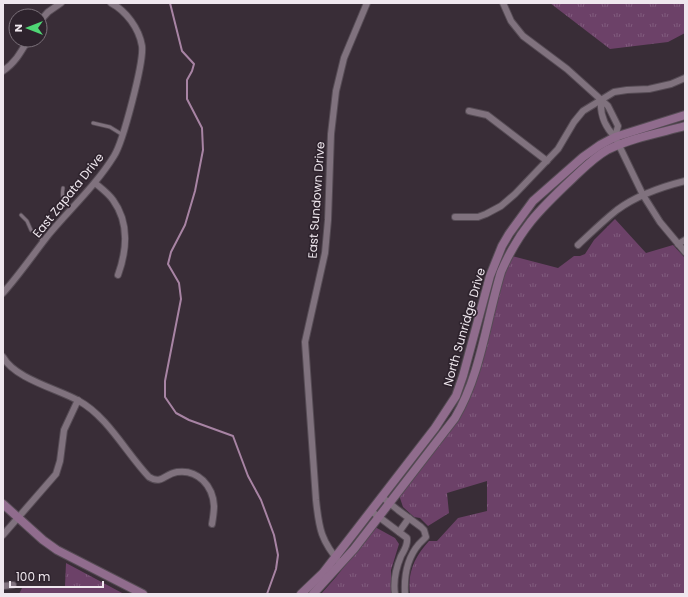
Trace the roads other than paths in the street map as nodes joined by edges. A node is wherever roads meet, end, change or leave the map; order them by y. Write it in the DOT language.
graph roads {
  1 [pos="61,3"];
  2 [pos="111,3"];
  3 [pos="367,3"];
  4 [pos="503,3"];
  5 [pos="48,12"];
  6 [pos="23,48"];
  7 [pos="3,71"];
  8 [pos="685,78"];
  9 [pos="601,101"];
  10 [pos="469,111"];
  11 [pos="685,115"];
  12 [pos="614,117"];
  13 [pos="605,121"];
  14 [pos="93,123"];
  15 [pos="685,126"];
  16 [pos="123,135"];
  17 [pos="617,141"];
  18 [pos="547,161"];
  19 [pos="685,181"];
  20 [pos="95,183"];
  21 [pos="63,188"];
  22 [pos="643,195"];
  23 [pos="72,208"];
  24 [pos="22,215"];
  25 [pos="455,217"];
  26 [pos="685,240"];
  27 [pos="44,242"];
  28 [pos="678,244"];
  29 [pos="578,245"];
  30 [pos="685,252"];
  31 [pos="118,275"];
  32 [pos="3,293"];
  33 [pos="4,362"];
  34 [pos="78,400"];
  35 [pos="382,497"];
  36 [pos="390,503"];
  37 [pos="3,504"];
  38 [pos="371,511"];
  39 [pos="380,516"];
  40 [pos="19,517"];
  41 [pos="409,518"];
  42 [pos="212,524"];
  43 [pos="399,532"];
  44 [pos="3,535"];
  45 [pos="407,543"];
  46 [pos="416,548"];
  47 [pos="338,560"];
  48 [pos="12,585"];
  49 [pos="3,586"];
  50 [pos="144,594"];
  51 [pos="301,594"];
  52 [pos="313,594"];
  53 [pos="395,594"];
  54 [pos="405,594"];
  1 -- 5 [label="street"];
  2 -- 16 [label="street, East Zapata Drive"];
  3 -- 47 [label="street, East Sundown Drive"];
  4 -- 9 [label="street"];
  6 -- 7 [label="street"];
  8 -- 9 [label="street"];
  9 -- 12 [label="street"];
  9 -- 13 [label="street"];
  9 -- 18 [label="street"];
  10 -- 18 [label="street"];
  11 -- 17 [label="street, North Sunridge Drive"];
  12 -- 13 [label="street"];
  12 -- 17 [label="street"];
  13 -- 17 [label="street"];
  14 -- 16 [label="lane"];
  15 -- 17 [label="street, North Sunridge Drive"];
  16 -- 20 [label="street, East Zapata Drive"];
  17 -- 22 [label="street"];
  17 -- 35 [label="street, North Sunridge Drive"];
  17 -- 36 [label="street, North Sunridge Drive"];
  18 -- 25 [label="street"];
  19 -- 22 [label="street"];
  20 -- 23 [label="street, East Zapata Drive"];
  20 -- 31 [label="street"];
  21 -- 23 [label="lane"];
  22 -- 28 [label="street"];
  22 -- 29 [label="street"];
  23 -- 27 [label="street, East Zapata Drive"];
  24 -- 27 [label="lane"];
  26 -- 28 [label="street"];
  27 -- 32 [label="street, East Zapata Drive"];
  28 -- 30 [label="street"];
  33 -- 34 [label="street"];
  34 -- 40 [label="street"];
  34 -- 42 [label="street"];
  35 -- 36 [label="street"];
  35 -- 38 [label="street, North Sunridge Drive"];
  36 -- 39 [label="street, North Sunridge Drive"];
  36 -- 41 [label="street"];
  37 -- 40 [label="street"];
  38 -- 39 [label="street"];
  38 -- 47 [label="street, North Sunridge Drive"];
  39 -- 43 [label="street"];
  39 -- 47 [label="street, North Sunridge Drive"];
  40 -- 44 [label="street"];
  40 -- 50 [label="street"];
  41 -- 43 [label="street"];
  41 -- 46 [label="street"];
  43 -- 45 [label="street"];
  45 -- 46 [label="street"];
  45 -- 53 [label="street"];
  46 -- 54 [label="street"];
  47 -- 51 [label="street, North Sunridge Drive"];
  47 -- 52 [label="street, North Sunridge Drive"];
  48 -- 49 [label="street"];
}
